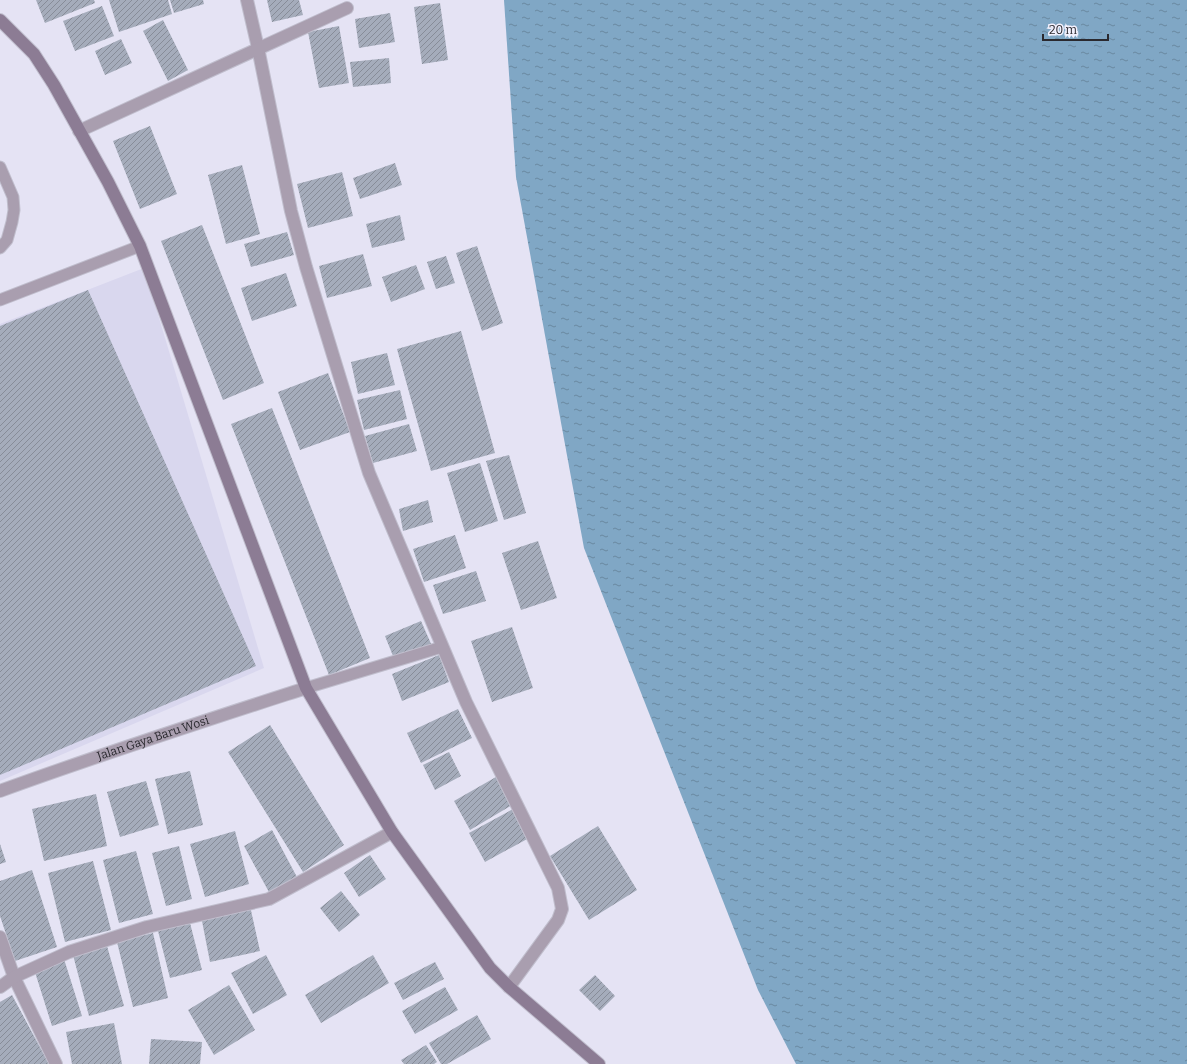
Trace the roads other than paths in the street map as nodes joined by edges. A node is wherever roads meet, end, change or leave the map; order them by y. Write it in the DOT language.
graph roads {
  1 [pos="247,0"];
  2 [pos="347,8"];
  3 [pos="0,20"];
  4 [pos="258,48"];
  5 [pos="79,131"];
  6 [pos="0,167"];
  7 [pos="140,246"];
  8 [pos="0,248"];
  9 [pos="0,300"];
  10 [pos="442,647"];
  11 [pos="306,688"];
  12 [pos="0,791"];
  13 [pos="392,832"];
  14 [pos="0,937"];
  15 [pos="14,977"];
  16 [pos="0,987"];
  17 [pos="509,987"];
  18 [pos="56,1064"];
  19 [pos="599,1064"];
  1 -- 4 [label="street"];
  2 -- 4 [label="street"];
  3 -- 5 [label="street"];
  4 -- 5 [label="street"];
  4 -- 10 [label="street"];
  5 -- 7 [label="street"];
  6 -- 8 [label="lane"];
  7 -- 9 [label="lane"];
  7 -- 11 [label="street"];
  10 -- 11 [label="lane"];
  10 -- 17 [label="street"];
  11 -- 12 [label="street, Jalan Gaya Baru Wosi"];
  11 -- 13 [label="street"];
  13 -- 15 [label="street"];
  13 -- 17 [label="street"];
  14 -- 15 [label="street"];
  15 -- 16 [label="street"];
  15 -- 18 [label="street"];
  17 -- 19 [label="street"];
}
